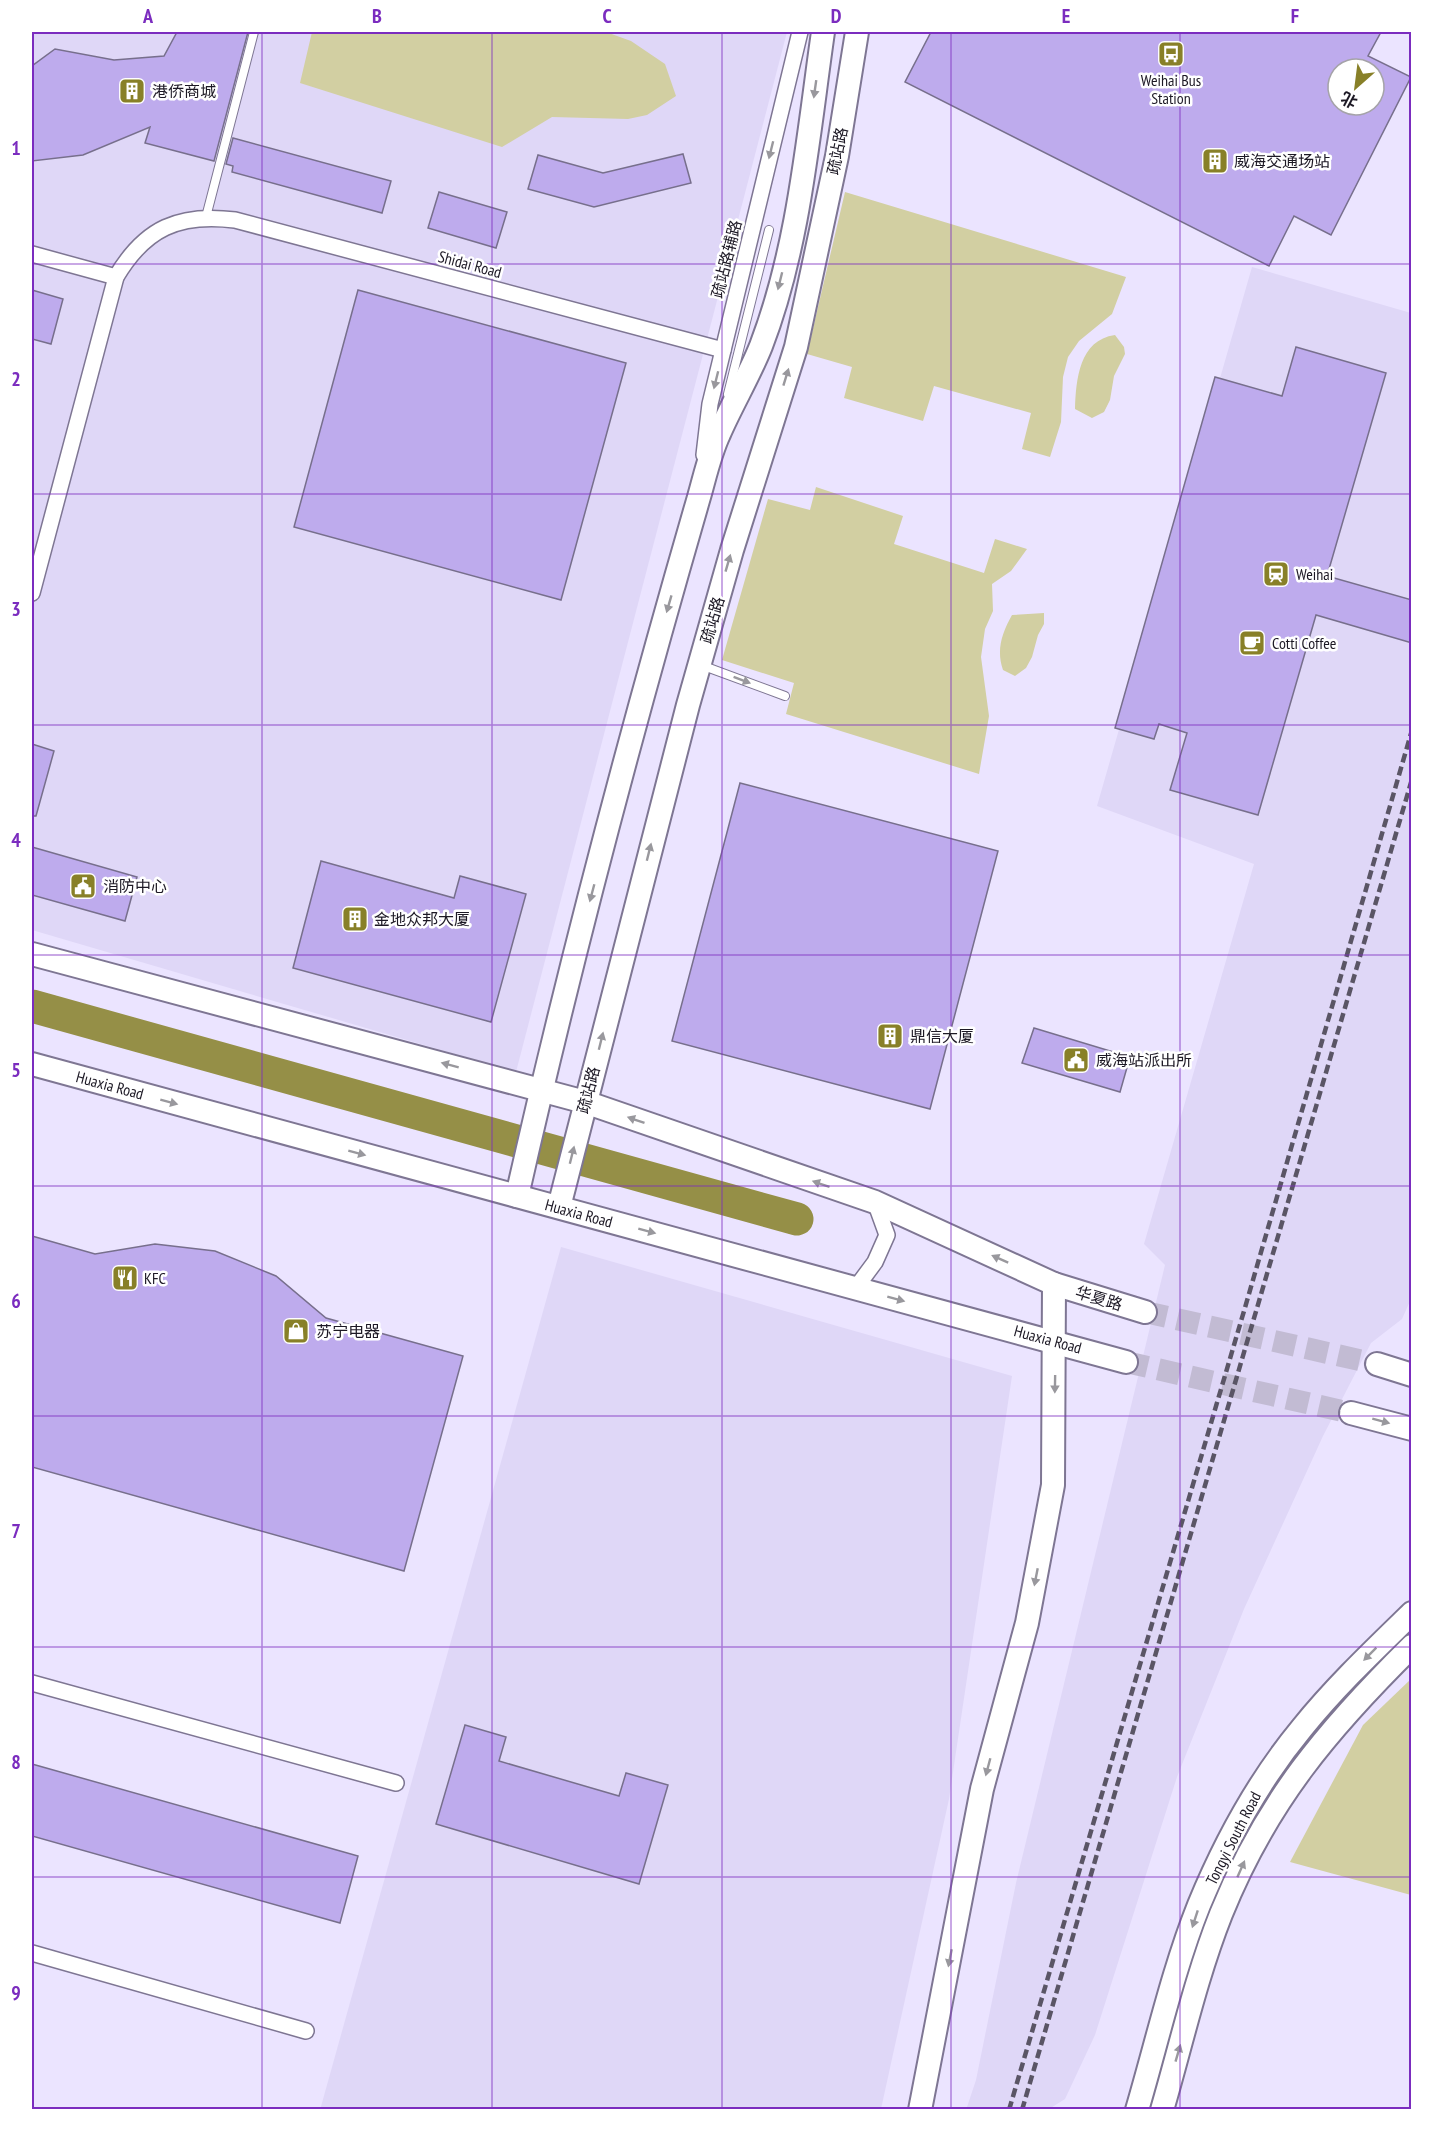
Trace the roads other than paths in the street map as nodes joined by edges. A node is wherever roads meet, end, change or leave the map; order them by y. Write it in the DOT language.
graph roads {
  1 [pos="254,32"];
  2 [pos="800,32"];
  3 [pos="823,32"];
  4 [pos="857,32"];
  5 [pos="206,217"];
  6 [pos="769,230"];
  7 [pos="32,254"];
  8 [pos="116,278"];
  9 [pos="723,350"];
  10 [pos="717,437"];
  11 [pos="699,497"];
  12 [pos="32,593"];
  13 [pos="700,664"];
  14 [pos="784,696"];
  15 [pos="32,954"];
  16 [pos="32,1064"];
  17 [pos="539,1098"];
  18 [pos="583,1110"];
  19 [pos="519,1188"];
  20 [pos="561,1199"];
  21 [pos="874,1202"];
  22 [pos="1054,1284"];
  23 [pos="855,1289"];
  24 [pos="1145,1312"];
  25 [pos="1055,1341"];
  26 [pos="1126,1362"];
  27 [pos="1377,1364"];
  28 [pos="1412,1375"];
  29 [pos="1351,1413"];
  30 [pos="1412,1429"];
  31 [pos="1412,1613"];
  32 [pos="1412,1646"];
  33 [pos="32,1683"];
  34 [pos="396,1783"];
  35 [pos="32,1953"];
  36 [pos="306,2031"];
  37 [pos="920,2109"];
  38 [pos="1137,2109"];
  39 [pos="1162,2109"];
  1 -- 5 [label="lane"];
  2 -- 9 [label="street, 疏站路辅路, one-way"];
  3 -- 10 [label="main road, 疏站路, one-way"];
  13 -- 4 [label="main road, 疏站路, one-way"];
  5 -- 8 [label="street, Shidai Road"];
  5 -- 9 [label="street, Shidai Road"];
  6 -- 10 [label="lane"];
  7 -- 8 [label="street"];
  8 -- 12 [label="street, Shidai Road"];
  9 -- 11 [label="street, 疏站路辅路, one-way"];
  10 -- 11 [label="main road, 疏站路"];
  11 -- 17 [label="main road, 疏站路, one-way"];
  13 -- 14 [label="lane, one-way"];
  18 -- 13 [label="main road, 疏站路, one-way"];
  17 -- 15 [label="main road, one-way"];
  16 -- 19 [label="main road, Huaxia Road, one-way"];
  17 -- 18 [label="main road"];
  17 -- 19 [label="main road, 疏站路"];
  20 -- 18 [label="main road, 疏站路, one-way"];
  21 -- 18 [label="main road, one-way"];
  19 -- 20 [label="main road, Huaxia Road"];
  20 -- 23 [label="main road, Huaxia Road, one-way"];
  22 -- 21 [label="main road, one-way"];
  21 -- 23 [label="street"];
  22 -- 24 [label="main road, 华夏路"];
  22 -- 25 [label="main road"];
  23 -- 25 [label="main road, Huaxia Road, one-way"];
  25 -- 26 [label="main road, Huaxia Road"];
  25 -- 37 [label="main road, one-way"];
  27 -- 28 [label="main road"];
  29 -- 30 [label="main road, one-way"];
  31 -- 38 [label="main road, Tongyi South Road, one-way"];
  39 -- 32 [label="main road, Tongyi South Road, one-way"];
  33 -- 34 [label="street"];
  35 -- 36 [label="street"];
}
